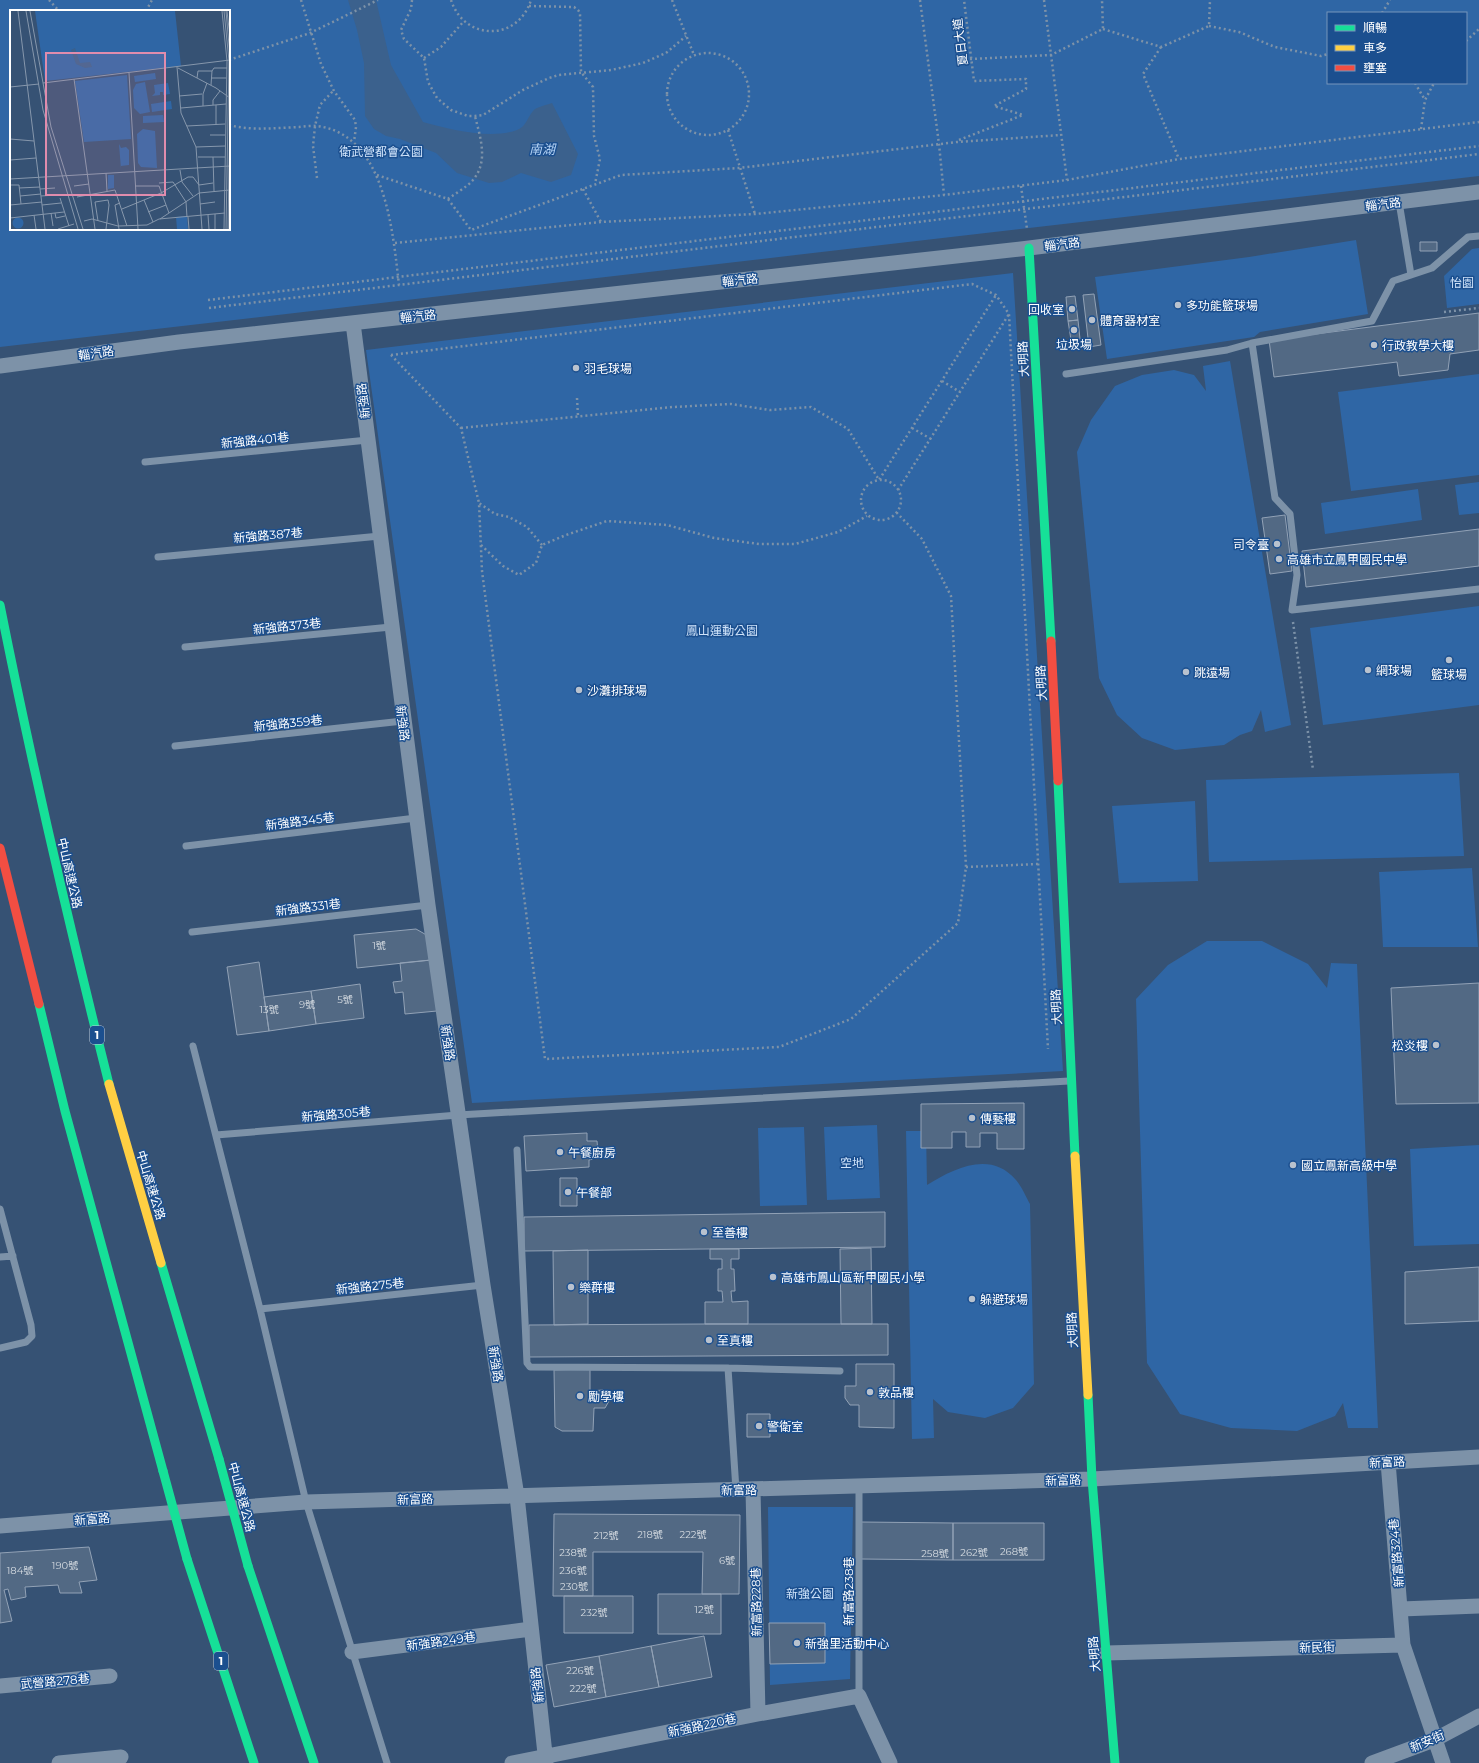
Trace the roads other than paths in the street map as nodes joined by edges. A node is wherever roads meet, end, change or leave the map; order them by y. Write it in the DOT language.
graph roads {
  1 [pos="1479,192"];
  2 [pos="1399,202"];
  3 [pos="1479,236"];
  4 [pos="1029,248"];
  5 [pos="1411,275"];
  6 [pos="353,323"];
  7 [pos="1252,343"];
  8 [pos="0,366"];
  9 [pos="1066,374"];
  10 [pos="368,440"];
  11 [pos="145,462"];
  12 [pos="380,536"];
  13 [pos="158,557"];
  14 [pos="1479,589"];
  15 [pos="0,605"];
  16 [pos="391,627"];
  17 [pos="184,647"];
  18 [pos="403,721"];
  19 [pos="175,746"];
  20 [pos="416,818"];
  21 [pos="186,846"];
  22 [pos="0,848"];
  23 [pos="428,905"];
  24 [pos="192,932"];
  25 [pos="193,1046"];
  26 [pos="1071,1081"];
  27 [pos="458,1115"];
  28 [pos="216,1135"];
  29 [pos="516,1150"];
  30 [pos="0,1209"];
  31 [pos="13,1256"];
  32 [pos="0,1257"];
  33 [pos="483,1286"];
  34 [pos="260,1309"];
  35 [pos="0,1348"];
  36 [pos="728,1368"];
  37 [pos="840,1371"];
  38 [pos="1479,1458"];
  39 [pos="1388,1462"];
  40 [pos="1092,1479"];
  41 [pos="859,1486"];
  42 [pos="753,1489"];
  43 [pos="736,1490"];
  44 [pos="517,1496"];
  45 [pos="306,1502"];
  46 [pos="0,1526"];
  47 [pos="1479,1606"];
  48 [pos="1401,1610"];
  49 [pos="531,1629"];
  50 [pos="1403,1645"];
  51 [pos="352,1652"];
  52 [pos="1106,1653"];
  53 [pos="110,1676"];
  54 [pos="0,1686"];
  55 [pos="860,1696"];
  56 [pos="758,1714"];
  57 [pos="1479,1716"];
  58 [pos="1434,1740"];
  59 [pos="121,1757"];
  60 [pos="546,1760"];
  61 [pos="58,1763"];
  62 [pos="254,1763"];
  63 [pos="314,1763"];
  64 [pos="387,1763"];
  65 [pos="512,1763"];
  66 [pos="890,1763"];
  67 [pos="1116,1763"];
  68 [pos="1372,1763"];
  69 [pos="1443,1763"];
  1 -- 2 [label="street, 輜汽路"];
  2 -- 4 [label="street, 輜汽路"];
  2 -- 5 [label="lane"];
  3 -- 5 [label="lane"];
  4 -- 6 [label="street, 輜汽路"];
  4 -- 26 [label="main road, 大明路"];
  5 -- 7 [label="lane"];
  6 -- 8 [label="street, 輜汽路"];
  6 -- 10 [label="street, 新強路"];
  7 -- 9 [label="lane"];
  7 -- 14 [label="lane"];
  10 -- 11 [label="lane, 新強路401巷"];
  10 -- 12 [label="street, 新強路"];
  12 -- 13 [label="lane, 新強路387巷"];
  12 -- 16 [label="street, 新強路"];
  15 -- 63 [label="main road, 中山高速公路 / 1, bridge"];
  16 -- 17 [label="lane, 新強路373巷"];
  16 -- 18 [label="street, 新強路"];
  18 -- 19 [label="lane, 新強路359巷"];
  18 -- 20 [label="street, 新強路"];
  20 -- 21 [label="lane, 新強路345巷"];
  20 -- 23 [label="street, 新強路"];
  22 -- 62 [label="main road, 1, bridge"];
  23 -- 24 [label="lane, 新強路331巷"];
  23 -- 27 [label="street, 新強路"];
  25 -- 28 [label="lane"];
  26 -- 27 [label="lane, 新強路305巷"];
  26 -- 40 [label="main road, 大明路"];
  27 -- 28 [label="lane, 新強路305巷"];
  27 -- 33 [label="street, 新強路"];
  28 -- 34 [label="lane"];
  29 -- 36 [label="lane"];
  30 -- 31 [label="lane"];
  31 -- 32 [label="lane"];
  31 -- 35 [label="lane"];
  33 -- 34 [label="lane, 新強路275巷"];
  33 -- 44 [label="street, 新強路"];
  34 -- 45 [label="lane"];
  36 -- 37 [label="lane"];
  36 -- 43 [label="lane"];
  38 -- 39 [label="street, 新富路"];
  39 -- 40 [label="street, 新富路"];
  39 -- 48 [label="street, 新富路324巷"];
  40 -- 41 [label="street, 新富路"];
  40 -- 52 [label="main road, 大明路"];
  41 -- 42 [label="street, 新富路"];
  41 -- 55 [label="lane, 新富路238巷"];
  42 -- 43 [label="street, 新富路"];
  42 -- 56 [label="street, 新富路228巷"];
  43 -- 44 [label="street, 新富路"];
  44 -- 45 [label="street, 新富路"];
  44 -- 49 [label="street, 新強路"];
  45 -- 46 [label="street, 新富路"];
  45 -- 51 [label="lane"];
  47 -- 48 [label="street"];
  48 -- 50 [label="street, 新富路324巷"];
  49 -- 51 [label="street, 新強路249巷"];
  49 -- 60 [label="street, 新強路"];
  50 -- 52 [label="street, 新民街"];
  50 -- 58 [label="street"];
  51 -- 64 [label="lane"];
  52 -- 67 [label="main road, 大明路"];
  53 -- 54 [label="street, 武營路278巷"];
  55 -- 56 [label="street, 新強路220巷"];
  55 -- 66 [label="street"];
  56 -- 60 [label="street, 新強路220巷"];
  57 -- 58 [label="street, 新安街"];
  58 -- 68 [label="street, 新安街"];
  58 -- 69 [label="street"];
  59 -- 61 [label="street"];
  60 -- 65 [label="street, 新強路220巷"];
}
